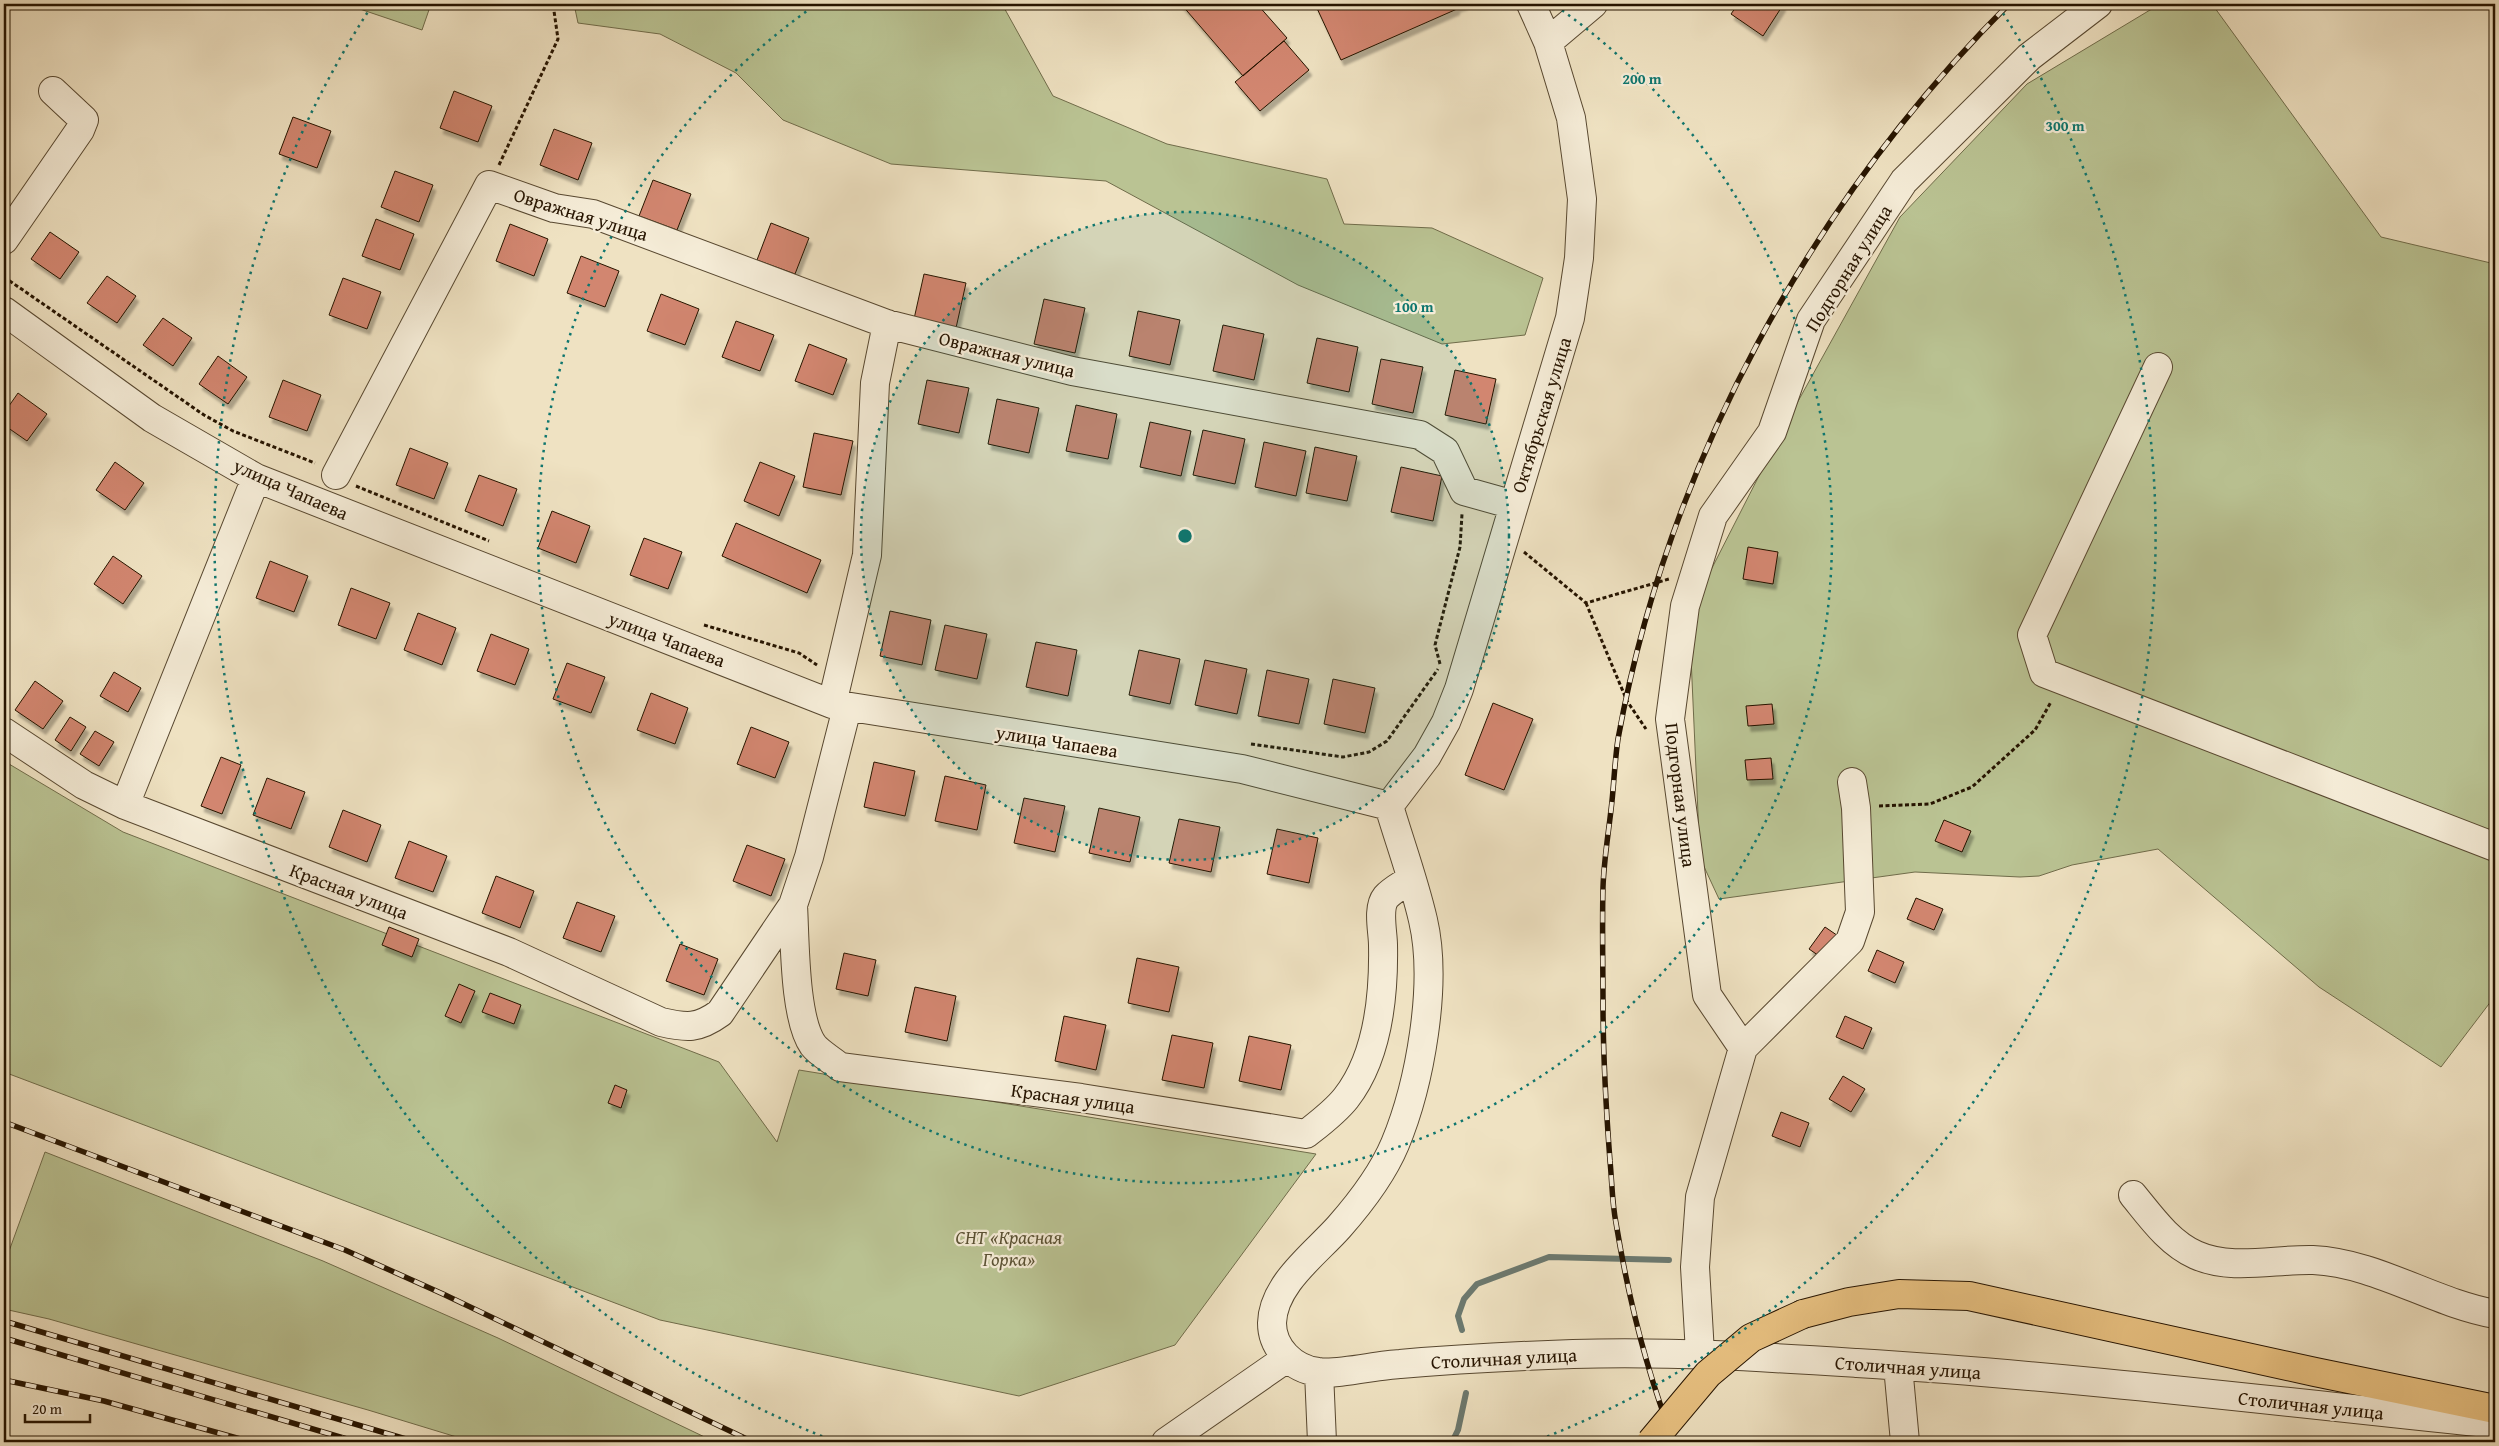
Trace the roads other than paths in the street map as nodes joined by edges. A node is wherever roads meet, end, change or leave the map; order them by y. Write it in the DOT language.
graph roads {
  1 [pos="1531,4"];
  2 [pos="1593,4"];
  3 [pos="2098,4"];
  4 [pos="1548,42"];
  5 [pos="53,92"];
  6 [pos="4,240"];
  7 [pos="4,311"];
  8 [pos="887,324"];
  9 [pos="2158,368"];
  10 [pos="336,475"];
  11 [pos="256,478"];
  12 [pos="1514,505"];
  13 [pos="839,696"];
  14 [pos="4,732"];
  15 [pos="1854,795"];
  16 [pos="125,805"];
  17 [pos="1389,806"];
  18 [pos="2495,847"];
  19 [pos="1411,879"];
  20 [pos="793,905"];
  21 [pos="1743,1048"];
  22 [pos="2132,1195"];
  23 [pos="2495,1314"];
  24 [pos="1700,1353"];
  25 [pos="1287,1358"];
  26 [pos="1898,1366"];
  27 [pos="1319,1372"];
  28 [pos="2495,1409"];
  29 [pos="2495,1424"];
  30 [pos="1166,1442"];
  31 [pos="1322,1442"];
  32 [pos="1651,1442"];
  33 [pos="1905,1442"];
  1 -- 4 [label="street, Октябрьская улица"];
  2 -- 4 [label="street"];
  3 -- 21 [label="street, Подгорная улица"];
  4 -- 12 [label="street, Октябрьская улица"];
  5 -- 6 [label="street"];
  7 -- 11 [label="street, улица Чапаева"];
  8 -- 10 [label="street, Овражная улица"];
  8 -- 12 [label="street, Овражная улица"];
  8 -- 13 [label="street"];
  9 -- 18 [label="street"];
  11 -- 13 [label="street, улица Чапаева"];
  11 -- 16 [label="street"];
  12 -- 17 [label="street, Октябрьская улица"];
  13 -- 17 [label="street, улица Чапаева"];
  13 -- 20 [label="street"];
  14 -- 16 [label="street, Красная улица"];
  15 -- 21 [label="street"];
  16 -- 20 [label="street, Красная улица"];
  17 -- 19 [label="street"];
  19 -- 20 [label="street, Красная улица"];
  19 -- 25 [label="street"];
  21 -- 24 [label="street"];
  22 -- 23 [label="street"];
  24 -- 26 [label="street, Столичная улица"];
  24 -- 27 [label="street, Столичная улица"];
  25 -- 27 [label="street"];
  25 -- 30 [label="street"];
  26 -- 29 [label="street, Столичная улица"];
  26 -- 33 [label="street"];
  27 -- 31 [label="street"];
  28 -- 32 [label="main road, bridge"];
}
